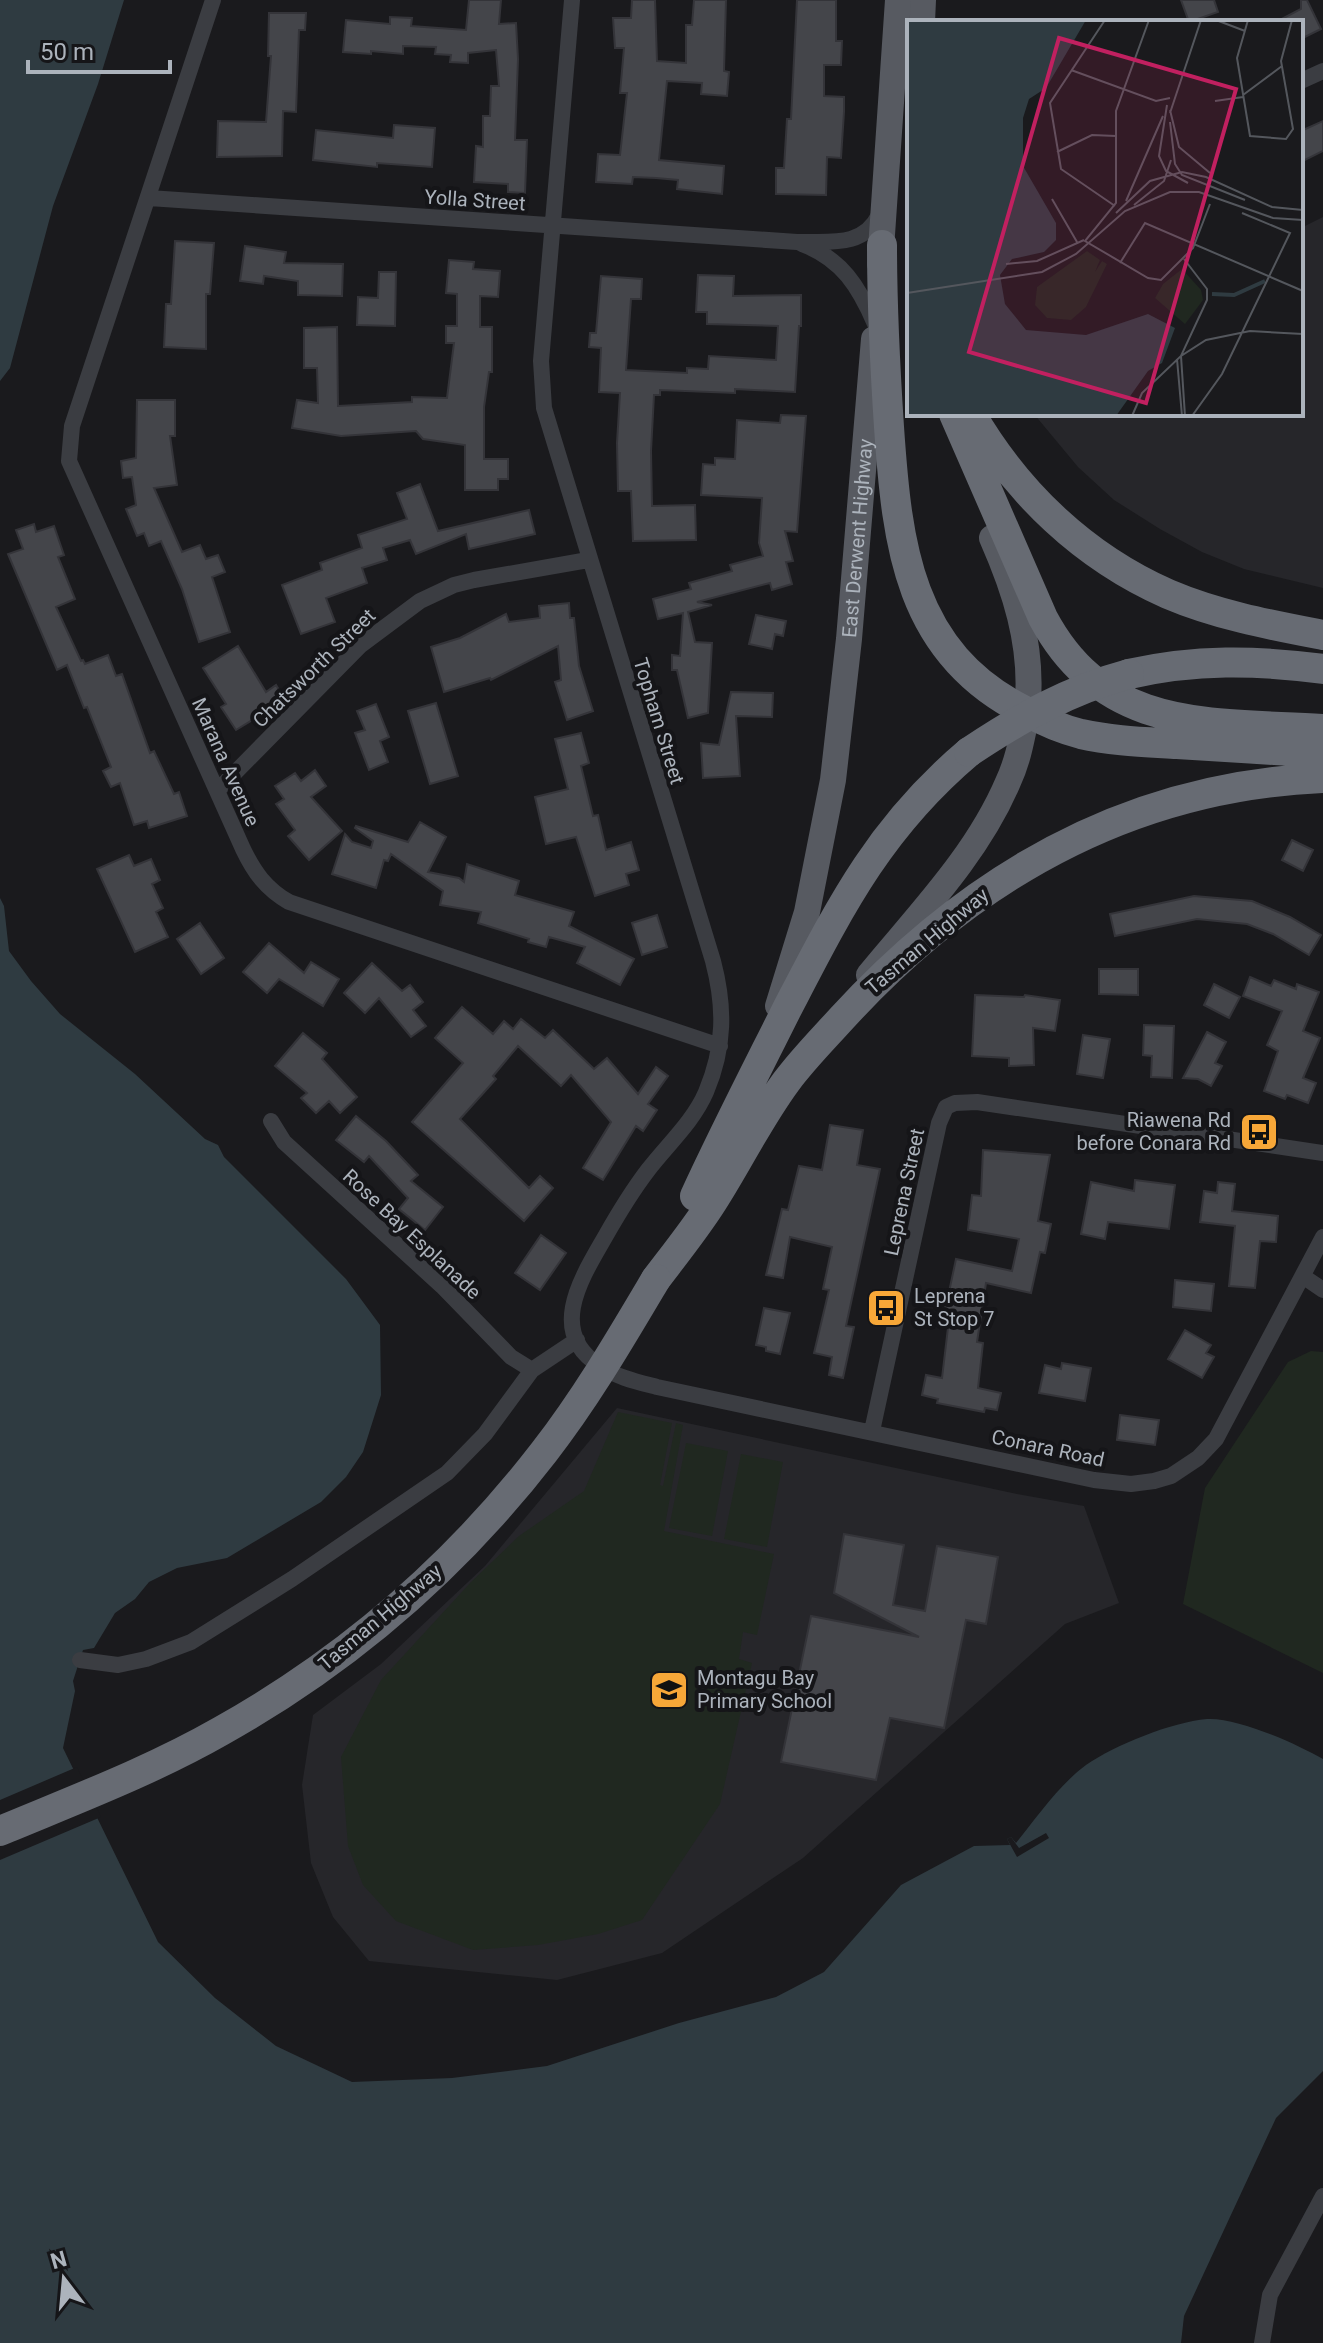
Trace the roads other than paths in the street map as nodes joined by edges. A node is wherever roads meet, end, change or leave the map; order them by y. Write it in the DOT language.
graph roads {
  1 [pos="213,0"];
  2 [pos="572,0"];
  3 [pos="898,0"];
  4 [pos="923,0"];
  5 [pos="922,20"];
  6 [pos="1323,71"];
  7 [pos="1303,80"];
  8 [pos="885,196"];
  9 [pos="149,198"];
  10 [pos="553,225"];
  11 [pos="797,242"];
  12 [pos="882,245"];
  13 [pos="875,324"];
  14 [pos="948,416"];
  15 [pos="955,416"];
  16 [pos="972,416"];
  17 [pos="588,560"];
  18 [pos="1323,635"];
  19 [pos="1323,669"];
  20 [pos="1323,729"];
  21 [pos="1323,753"];
  22 [pos="1323,778"];
  23 [pos="218,790"];
  24 [pos="1323,795"];
  25 [pos="720,1046"];
  26 [pos="799,1065"];
  27 [pos="758,1067"];
  28 [pos="271,1121"];
  29 [pos="1323,1153"];
  30 [pos="1323,1237"];
  31 [pos="1304,1277"];
  32 [pos="656,1279"];
  33 [pos="1323,1290"];
  34 [pos="577,1340"];
  35 [pos="532,1370"];
  36 [pos="872,1431"];
  37 [pos="80,1660"];
  38 [pos="0,1831"];
  39 [pos="1323,2196"];
  40 [pos="1262,2343"];
  1 -- 9 [label="street, Marana Avenue"];
  2 -- 10 [label="street, Topham Street"];
  3 -- 8 [label="main road, East Derwent Highway"];
  4 -- 5 [label="main road"];
  6 -- 7 [label="street"];
  8 -- 11 [label="street, Yolla Street"];
  8 -- 12 [label="main road, East Derwent Highway"];
  9 -- 10 [label="street, Yolla Street"];
  9 -- 23 [label="street, Marana Avenue"];
  10 -- 11 [label="street, Yolla Street"];
  10 -- 17 [label="street, Topham Street"];
  11 -- 13 [label="street, Yolla Street"];
  12 -- 13 [label="main road, East Derwent Highway"];
  12 -- 21 [label="highway"];
  13 -- 27 [label="main road, East Derwent Highway"];
  14 -- 26 [label="main road"];
  15 -- 20 [label="highway"];
  16 -- 18 [label="highway"];
  17 -- 23 [label="street, Chatsworth Street"];
  17 -- 25 [label="street, Topham Street"];
  19 -- 27 [label="highway, Tasman Highway, bridge"];
  22 -- 26 [label="highway, Tasman Highway"];
  23 -- 25 [label="street, Marana Avenue"];
  24 -- 32 [label="highway, Tasman Highway"];
  25 -- 34 [label="street, Topham Street"];
  26 -- 32 [label="highway, Tasman Highway"];
  27 -- 32 [label="highway, Tasman Highway"];
  28 -- 35 [label="street, Rose Bay Esplanade"];
  29 -- 36 [label="street, Leprena Street"];
  30 -- 31 [label="street, Conara Road"];
  31 -- 33 [label="street"];
  31 -- 36 [label="street, Conara Road"];
  32 -- 38 [label="highway, Tasman Highway, bridge"];
  34 -- 35 [label="street"];
  34 -- 36 [label="street, Conara Road"];
  35 -- 37 [label="street"];
  39 -- 40 [label="street"];
}
